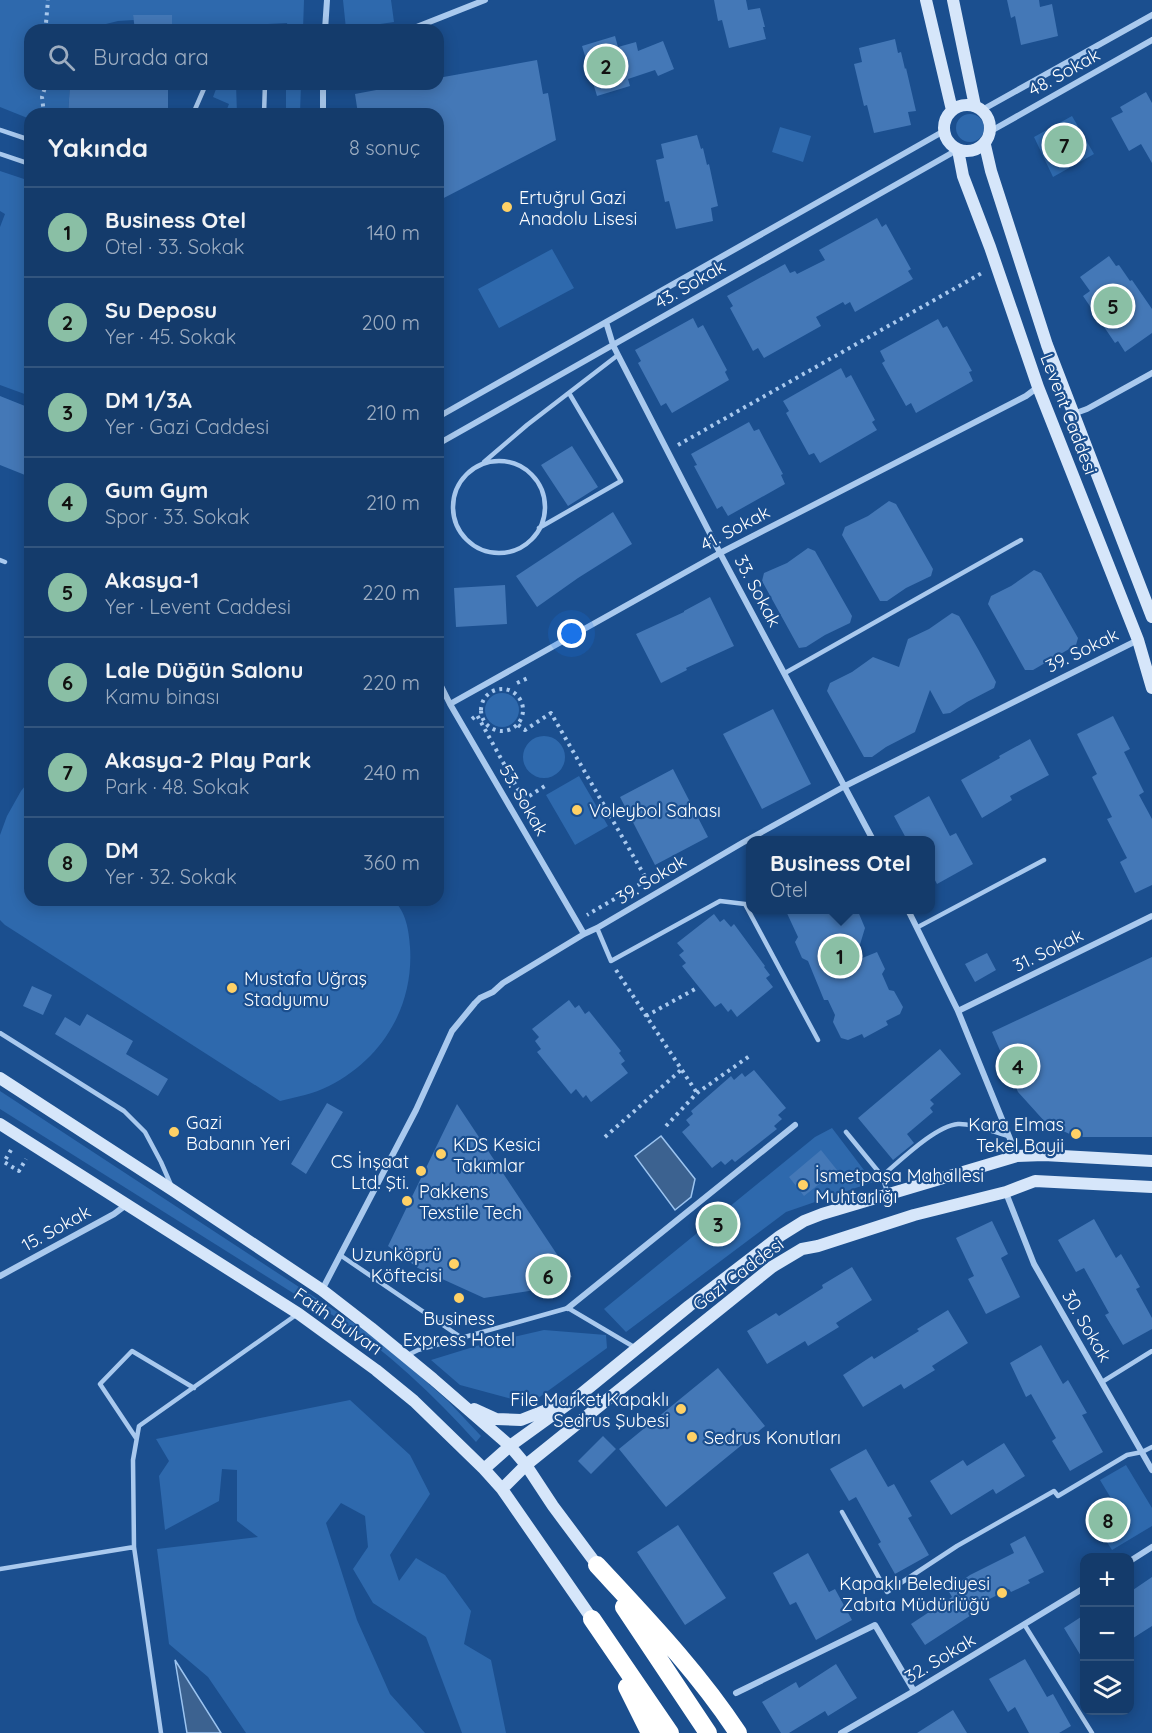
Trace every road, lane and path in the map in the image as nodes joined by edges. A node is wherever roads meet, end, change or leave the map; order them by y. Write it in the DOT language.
graph roads {
  1 [pos="48,0"];
  2 [pos="327,0"];
  3 [pos="485,0"];
  4 [pos="926,0"];
  5 [pos="953,0"];
  6 [pos="1152,15"];
  7 [pos="46,24"];
  8 [pos="325,24"];
  9 [pos="424,24"];
  10 [pos="1152,40"];
  11 [pos="44,90"];
  12 [pos="203,90"];
  13 [pos="265,90"];
  14 [pos="323,90"];
  15 [pos="43,108"];
  16 [pos="196,108"];
  17 [pos="264,108"];
  18 [pos="323,108"];
  19 [pos="978,108"];
  20 [pos="952,110"];
  21 [pos="0,130"];
  22 [pos="944,131"];
  23 [pos="990,131"];
  24 [pos="24,138"];
  25 [pos="985,145"];
  26 [pos="957,149"];
  27 [pos="0,154"];
  28 [pos="24,162"];
  29 [pos="982,273"];
  30 [pos="606,322"];
  31 [pos="613,345"];
  32 [pos="618,355"];
  33 [pos="1152,373"];
  34 [pos="1038,387"];
  35 [pos="569,393"];
  36 [pos="444,414"];
  37 [pos="1073,414"];
  38 [pos="444,441"];
  39 [pos="678,445"];
  40 [pos="482,464"];
  41 [pos="539,528"];
  42 [pos="1021,540"];
  43 [pos="720,552"];
  44 [pos="1152,617"];
  45 [pos="1138,640"];
  46 [pos="785,673"];
  47 [pos="1152,688"];
  48 [pos="444,692"];
  49 [pos="450,704"];
  50 [pos="479,716"];
  51 [pos="471,719"];
  52 [pos="518,725"];
  53 [pos="548,784"];
  54 [pos="844,786"];
  55 [pos="523,800"];
  56 [pos="539,829"];
  57 [pos="755,836"];
  58 [pos="871,836"];
  59 [pos="746,841"];
  60 [pos="1044,860"];
  61 [pos="582,906"];
  62 [pos="746,906"];
  63 [pos="750,914"];
  64 [pos="912,914"];
  65 [pos="1152,916"];
  66 [pos="918,927"];
  67 [pos="597,928"];
  68 [pos="584,934"];
  69 [pos="611,962"];
  70 [pos="697,988"];
  71 [pos="958,1011"];
  72 [pos="646,1016"];
  73 [pos="0,1033"];
  74 [pos="818,1040"];
  75 [pos="751,1055"];
  76 [pos="681,1070"];
  77 [pos="0,1078"];
  78 [pos="697,1093"];
  79 [pos="0,1124"];
  80 [pos="795,1125"];
  81 [pos="666,1126"];
  82 [pos="846,1132"];
  83 [pos="1008,1136"];
  84 [pos="605,1137"];
  85 [pos="11,1150"];
  86 [pos="1017,1156"];
  87 [pos="26,1159"];
  88 [pos="1152,1161"];
  89 [pos="882,1176"];
  90 [pos="1152,1187"];
  91 [pos="174,1191"];
  92 [pos="1006,1192"];
  93 [pos="888,1195"];
  94 [pos="126,1205"];
  95 [pos="340,1255"];
  96 [pos="0,1276"];
  97 [pos="322,1290"];
  98 [pos="568,1308"];
  99 [pos="298,1314"];
  100 [pos="462,1338"];
  101 [pos="637,1348"];
  102 [pos="1152,1351"];
  103 [pos="406,1356"];
  104 [pos="1102,1382"];
  105 [pos="194,1388"];
  106 [pos="574,1399"];
  107 [pos="462,1404"];
  108 [pos="137,1439"];
  109 [pos="510,1446"];
  110 [pos="1152,1447"];
  111 [pos="1142,1452"];
  112 [pos="526,1465"];
  113 [pos="484,1469"];
  114 [pos="1152,1470"];
  115 [pos="502,1489"];
  116 [pos="842,1512"];
  117 [pos="134,1547"];
  118 [pos="1152,1547"];
  119 [pos="1134,1558"];
  120 [pos="597,1566"];
  121 [pos="0,1569"];
  122 [pos="1080,1590"];
  123 [pos="592,1619"];
  124 [pos="1024,1624"];
  125 [pos="914,1691"];
  126 [pos="736,1693"];
  127 [pos="161,1733"];
  128 [pos="650,1733"];
  129 [pos="670,1733"];
  130 [pos="708,1733"];
  131 [pos="738,1733"];
  132 [pos="841,1733"];
  133 [pos="1092,1733"];
  1 -- 7 [label="path"];
  2 -- 8 [label="street"];
  3 -- 9 [label="street"];
  4 -- 20 [label="street"];
  5 -- 19 [label="street"];
  6 -- 19 [label="street"];
  10 -- 23 [label="street, 48. Sokak"];
  11 -- 15 [label="path"];
  12 -- 16 [label="lane"];
  13 -- 17 [label="lane"];
  14 -- 18 [label="street"];
  19 -- 20 [label="street"];
  19 -- 23 [label="street"];
  20 -- 22 [label="street"];
  21 -- 24 [label="lane"];
  22 -- 26 [label="street"];
  22 -- 30 [label="street, 43. Sokak"];
  23 -- 25 [label="street"];
  25 -- 26 [label="street"];
  25 -- 37 [label="street, Levent Caddesi"];
  26 -- 31 [label="street, 43. Sokak"];
  26 -- 34 [label="street, Levent Caddesi"];
  27 -- 28 [label="lane"];
  29 -- 39 [label="path"];
  30 -- 31 [label="street, 33. Sokak"];
  30 -- 36 [label="street, 43. Sokak"];
  31 -- 32 [label="street, 33. Sokak"];
  31 -- 38 [label="street, 43. Sokak"];
  32 -- 35 [label="lane"];
  32 -- 43 [label="street, 33. Sokak"];
  33 -- 37 [label="street"];
  34 -- 43 [label="street, 41. Sokak"];
  34 -- 45 [label="street, Levent Caddesi"];
  35 -- 40 [label="lane"];
  35 -- 41 [label="lane"];
  37 -- 44 [label="street, Levent Caddesi"];
  40 -- 41 [label="lane"];
  40 -- 41 [label="lane"];
  42 -- 46 [label="lane"];
  43 -- 46 [label="street, 33. Sokak"];
  43 -- 49 [label="street, 41. Sokak"];
  45 -- 47 [label="street, Levent Caddesi"];
  45 -- 54 [label="street, 39. Sokak"];
  46 -- 54 [label="street, 33. Sokak"];
  48 -- 49 [label="street, 53. Sokak"];
  49 -- 68 [label="street, 53. Sokak"];
  50 -- 51 [label="path"];
  50 -- 52 [label="path"];
  50 -- 52 [label="path"];
  50 -- 55 [label="path"];
  52 -- 61 [label="path"];
  53 -- 55 [label="path"];
  54 -- 57 [label="street, 39. Sokak"];
  54 -- 58 [label="street, 33. Sokak"];
  55 -- 56 [label="path"];
  59 -- 67 [label="street, 39. Sokak"];
  60 -- 66 [label="lane"];
  62 -- 69 [label="lane"];
  63 -- 74 [label="lane"];
  64 -- 66 [label="street"];
  65 -- 71 [label="street, 31. Sokak"];
  66 -- 71 [label="street"];
  67 -- 68 [label="street, 39. Sokak"];
  67 -- 69 [label="lane"];
  68 -- 95 [label="street, 39. Sokak"];
  69 -- 72 [label="path"];
  70 -- 72 [label="path"];
  71 -- 83 [label="street"];
  72 -- 76 [label="path"];
  73 -- 91 [label="lane"];
  75 -- 78 [label="path"];
  76 -- 78 [label="path"];
  76 -- 84 [label="path"];
  77 -- 91 [label="street, Fatih Bulvarı"];
  78 -- 81 [label="path"];
  79 -- 94 [label="street, Fatih Bulvarı"];
  80 -- 98 [label="street"];
  82 -- 89 [label="lane"];
  83 -- 86 [label="street"];
  83 -- 89 [label="lane"];
  85 -- 87 [label="path"];
  86 -- 88 [label="street"];
  86 -- 93 [label="street"];
  89 -- 93 [label="lane"];
  90 -- 92 [label="street, Gazi Caddesi"];
  91 -- 97 [label="street, Fatih Bulvarı"];
  92 -- 104 [label="street, 30. Sokak"];
  92 -- 112 [label="street, Gazi Caddesi"];
  93 -- 101 [label="street"];
  94 -- 96 [label="street, 15. Sokak"];
  94 -- 99 [label="street, Fatih Bulvarı"];
  95 -- 97 [label="street, 39. Sokak"];
  95 -- 100 [label="lane"];
  97 -- 103 [label="street, Fatih Bulvarı"];
  98 -- 100 [label="lane"];
  98 -- 101 [label="lane"];
  99 -- 105 [label="lane"];
  99 -- 113 [label="street, Fatih Bulvarı"];
  100 -- 103 [label="lane"];
  101 -- 106 [label="street"];
  102 -- 104 [label="lane"];
  103 -- 107 [label="street, Fatih Bulvarı"];
  104 -- 111 [label="street, 30. Sokak"];
  105 -- 108 [label="lane"];
  105 -- 108 [label="lane"];
  106 -- 107 [label="street"];
  106 -- 109 [label="street"];
  107 -- 109 [label="street, Fatih Bulvarı"];
  108 -- 117 [label="lane"];
  109 -- 112 [label="street, Fatih Bulvarı"];
  109 -- 113 [label="street"];
  110 -- 111 [label="lane"];
  111 -- 114 [label="street, 30. Sokak"];
  111 -- 116 [label="lane"];
  112 -- 115 [label="street, Gazi Caddesi"];
  112 -- 120 [label="street, Fatih Bulvarı"];
  113 -- 115 [label="street, Fatih Bulvarı"];
  115 -- 123 [label="street, Fatih Bulvarı"];
  117 -- 121 [label="lane"];
  117 -- 127 [label="lane"];
  118 -- 119 [label="street"];
  120 -- 130 [label="highway"];
  120 -- 131 [label="highway"];
  122 -- 124 [label="street, 32. Sokak"];
  123 -- 128 [label="highway"];
  123 -- 129 [label="highway"];
  124 -- 125 [label="street, 32. Sokak"];
  124 -- 133 [label="lane"];
  125 -- 126 [label="street"];
  125 -- 132 [label="street, 32. Sokak"];
}
